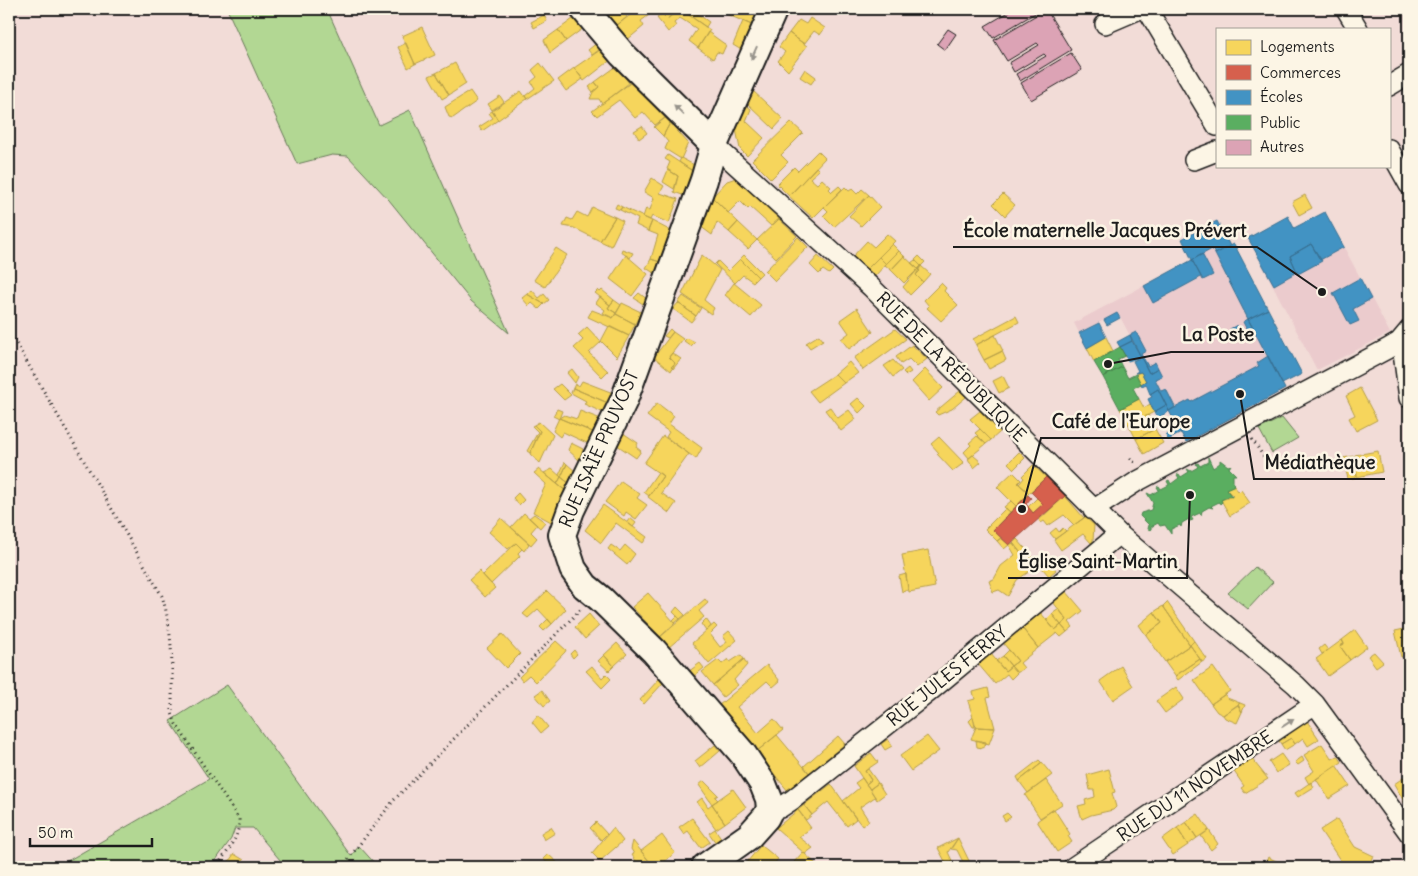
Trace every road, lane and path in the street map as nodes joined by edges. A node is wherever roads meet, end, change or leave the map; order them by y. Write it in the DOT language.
graph roads {
  1 [pos="584,9"];
  2 [pos="774,9"];
  3 [pos="1140,9"];
  4 [pos="1147,9"];
  5 [pos="1346,9"];
  6 [pos="1105,24"];
  7 [pos="1357,28"];
  8 [pos="1409,74"];
  9 [pos="1390,84"];
  10 [pos="1216,124"];
  11 [pos="714,145"];
  12 [pos="1390,151"];
  13 [pos="1216,152"];
  14 [pos="1194,160"];
  15 [pos="1409,185"];
  16 [pos="9,331"];
  17 [pos="1404,336"];
  18 [pos="1409,398"];
  19 [pos="1242,424"];
  20 [pos="1268,463"];
  21 [pos="1098,506"];
  22 [pos="1119,534"];
  23 [pos="596,595"];
  24 [pos="1315,704"];
  25 [pos="770,809"];
  26 [pos="1409,833"];
  27 [pos="216,867"];
  28 [pos="342,867"];
  29 [pos="705,867"];
  30 [pos="1073,867"];
  11 -- 1 [label="street, one-way"];
  2 -- 11 [label="street, RUE ISAÏE PRUVOST, one-way"];
  3 -- 6 [label="street"];
  4 -- 10 [label="street"];
  5 -- 7 [label="street"];
  8 -- 9 [label="street"];
  11 -- 21 [label="street, RUE DE LA RÉPUBLIQUE"];
  11 -- 23 [label="street, RUE ISAÏE PRUVOST"];
  12 -- 15 [label="street"];
  13 -- 14 [label="street"];
  16 -- 27 [label="path"];
  17 -- 18 [label="street"];
  17 -- 19 [label="street"];
  19 -- 20 [label="path"];
  19 -- 21 [label="street"];
  21 -- 22 [label="street, RUE DE LA RÉPUBLIQUE"];
  22 -- 24 [label="street, RUE DE LA RÉPUBLIQUE"];
  22 -- 25 [label="street, RUE JULES FERRY"];
  23 -- 25 [label="street, RUE ISAÏE PRUVOST"];
  23 -- 28 [label="path"];
  24 -- 26 [label="street, RUE DE LA RÉPUBLIQUE"];
  30 -- 24 [label="street, RUE DU 11 NOVEMBRE, one-way"];
  25 -- 29 [label="street"];
}
